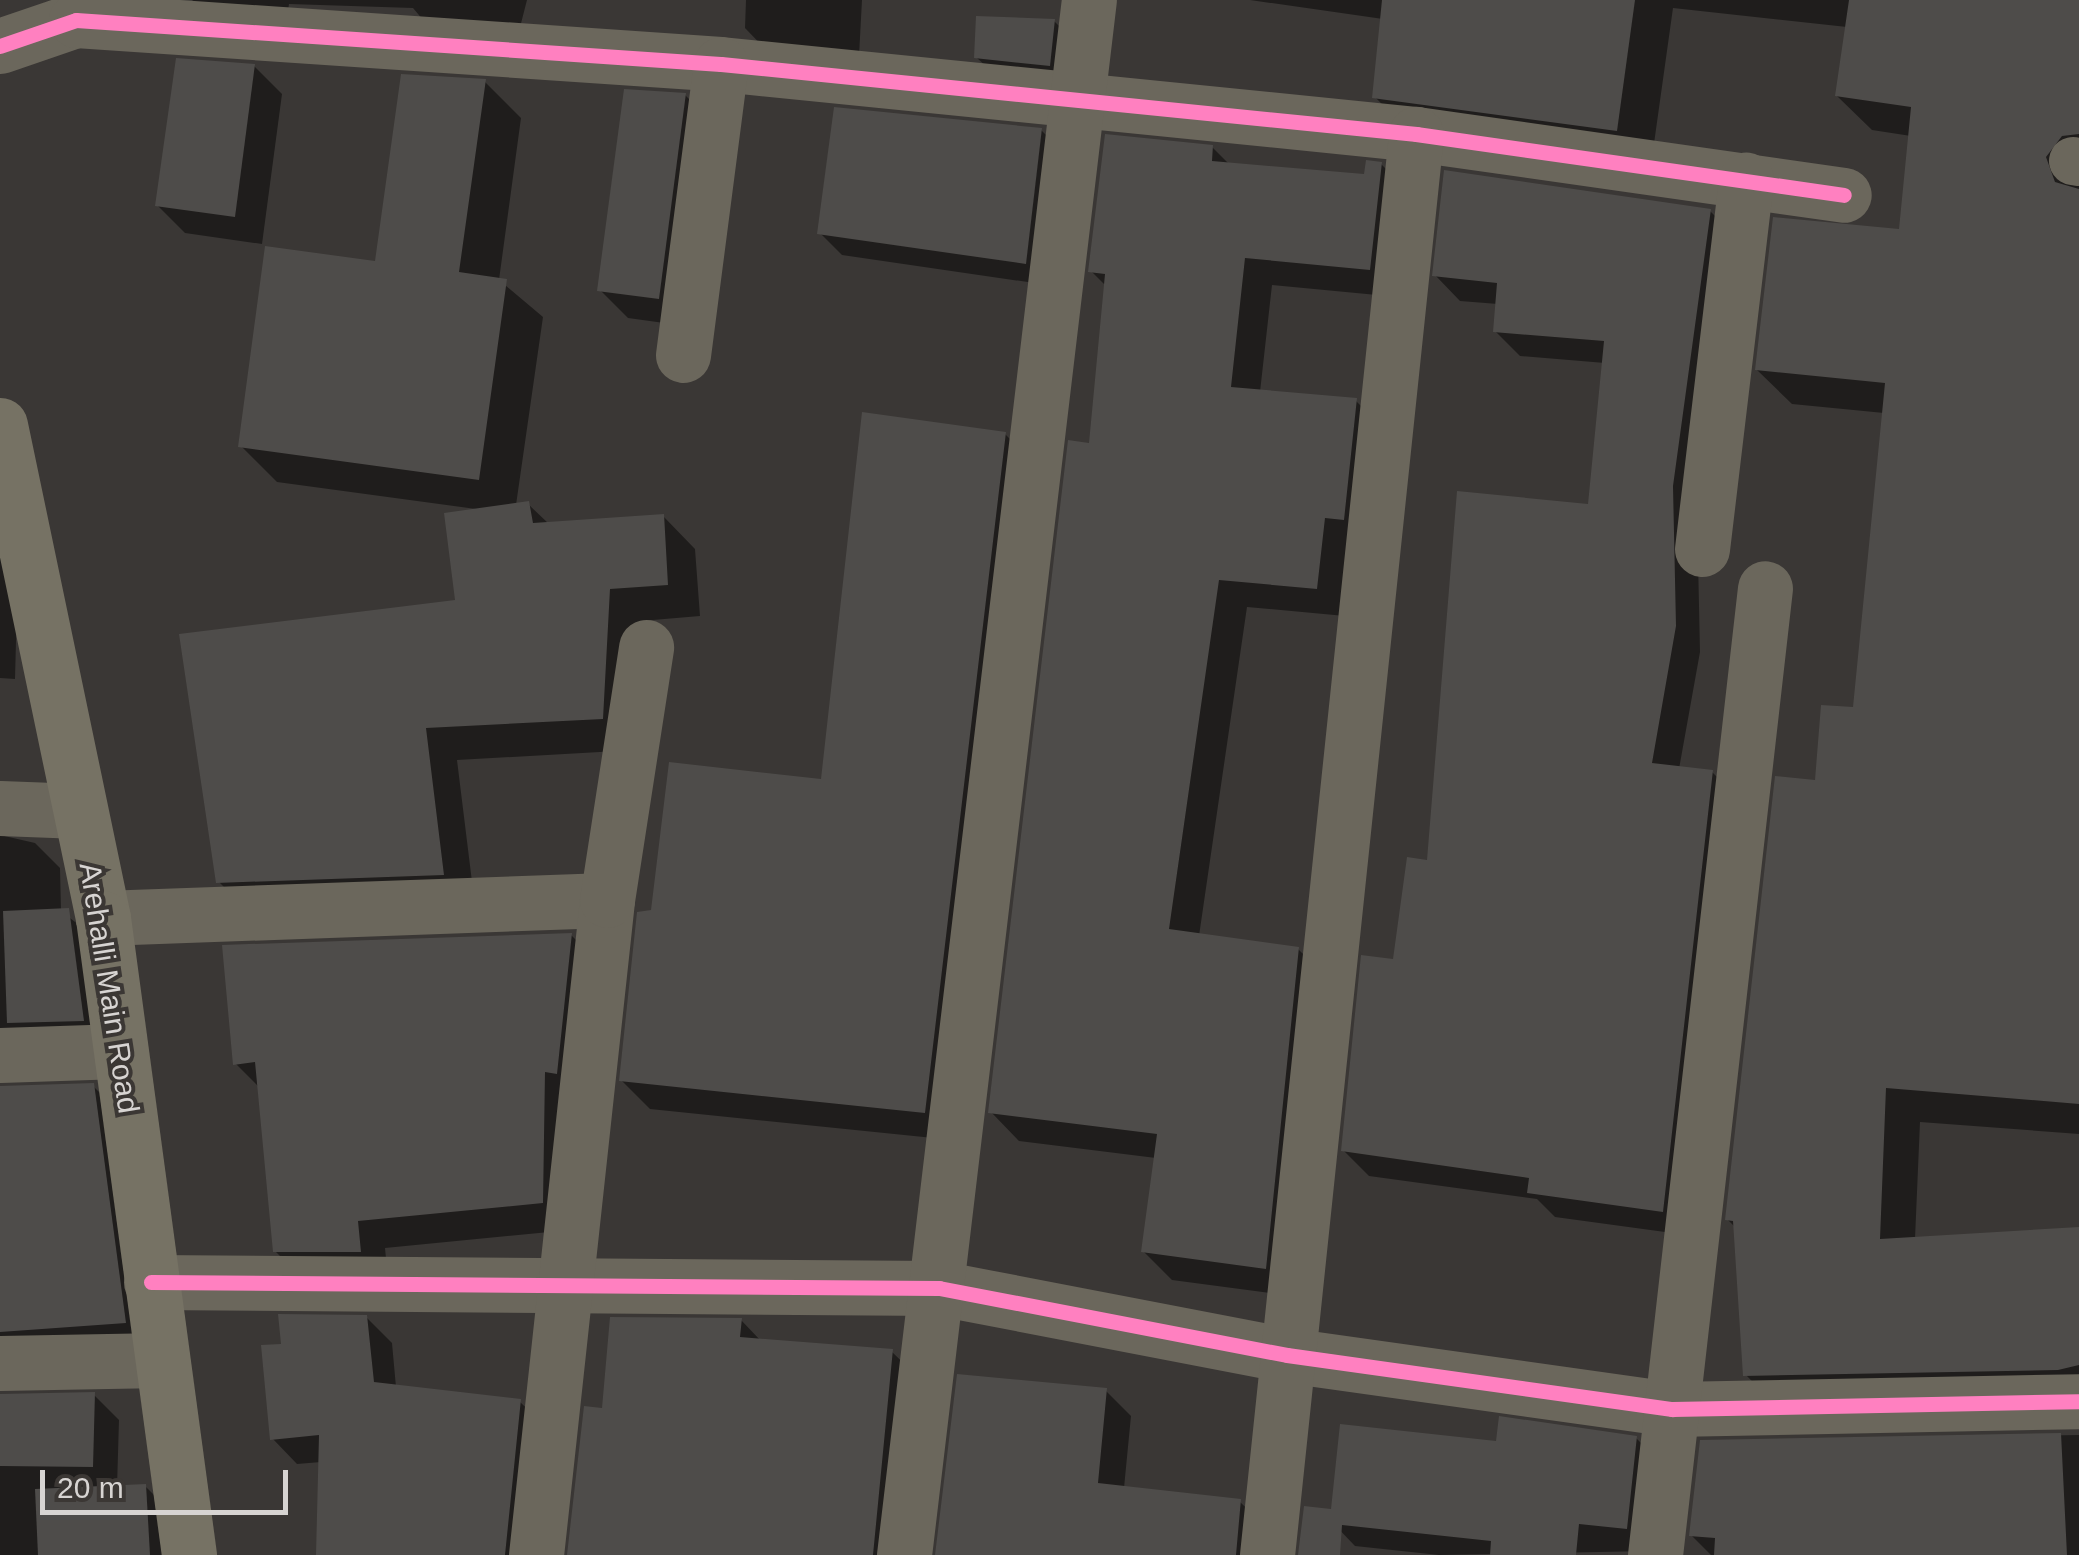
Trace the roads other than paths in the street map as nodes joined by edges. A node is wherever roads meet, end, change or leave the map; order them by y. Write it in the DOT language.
graph roads {
  1 [pos="1089,0"];
  2 [pos="0,46"];
  3 [pos="721,64"];
  4 [pos="1080,102"];
  5 [pos="1416,134"];
  6 [pos="1746,180"];
  7 [pos="1844,195"];
  8 [pos="683,355"];
  9 [pos="1,432"];
  10 [pos="1702,549"];
  11 [pos="1765,588"];
  12 [pos="646,647"];
  13 [pos="0,808"];
  14 [pos="80,812"];
  15 [pos="607,900"];
  16 [pos="103,918"];
  17 [pos="120,1051"];
  18 [pos="0,1055"];
  19 [pos="572,1278"];
  20 [pos="152,1282"];
  21 [pos="939,1288"];
  22 [pos="1287,1355"];
  23 [pos="162,1360"];
  24 [pos="0,1362"];
  25 [pos="2079,1400"];
  26 [pos="1672,1410"];
  27 [pos="188,1555"];
  28 [pos="536,1555"];
  29 [pos="904,1555"];
  30 [pos="1267,1555"];
  31 [pos="1655,1555"];
  1 -- 4 [label="street"];
  2 -- 3 [label="street"];
  3 -- 4 [label="street"];
  3 -- 8 [label="street"];
  4 -- 5 [label="street"];
  4 -- 21 [label="street"];
  5 -- 6 [label="street"];
  5 -- 22 [label="street"];
  6 -- 7 [label="street"];
  6 -- 10 [label="street"];
  9 -- 14 [label="street, Arehalli Main Road"];
  11 -- 26 [label="street"];
  12 -- 15 [label="street"];
  13 -- 14 [label="street"];
  14 -- 16 [label="street, Arehalli Main Road"];
  15 -- 16 [label="street"];
  15 -- 19 [label="street"];
  16 -- 17 [label="street, Arehalli Main Road"];
  17 -- 18 [label="street"];
  17 -- 20 [label="street, Arehalli Main Road"];
  19 -- 20 [label="street"];
  19 -- 21 [label="street"];
  19 -- 28 [label="street"];
  20 -- 23 [label="street, Arehalli Main Road"];
  21 -- 22 [label="street"];
  21 -- 29 [label="street"];
  22 -- 26 [label="street"];
  22 -- 30 [label="street"];
  23 -- 24 [label="street"];
  23 -- 27 [label="street, Arehalli Main Road"];
  25 -- 26 [label="street"];
  26 -- 31 [label="street"];
}
